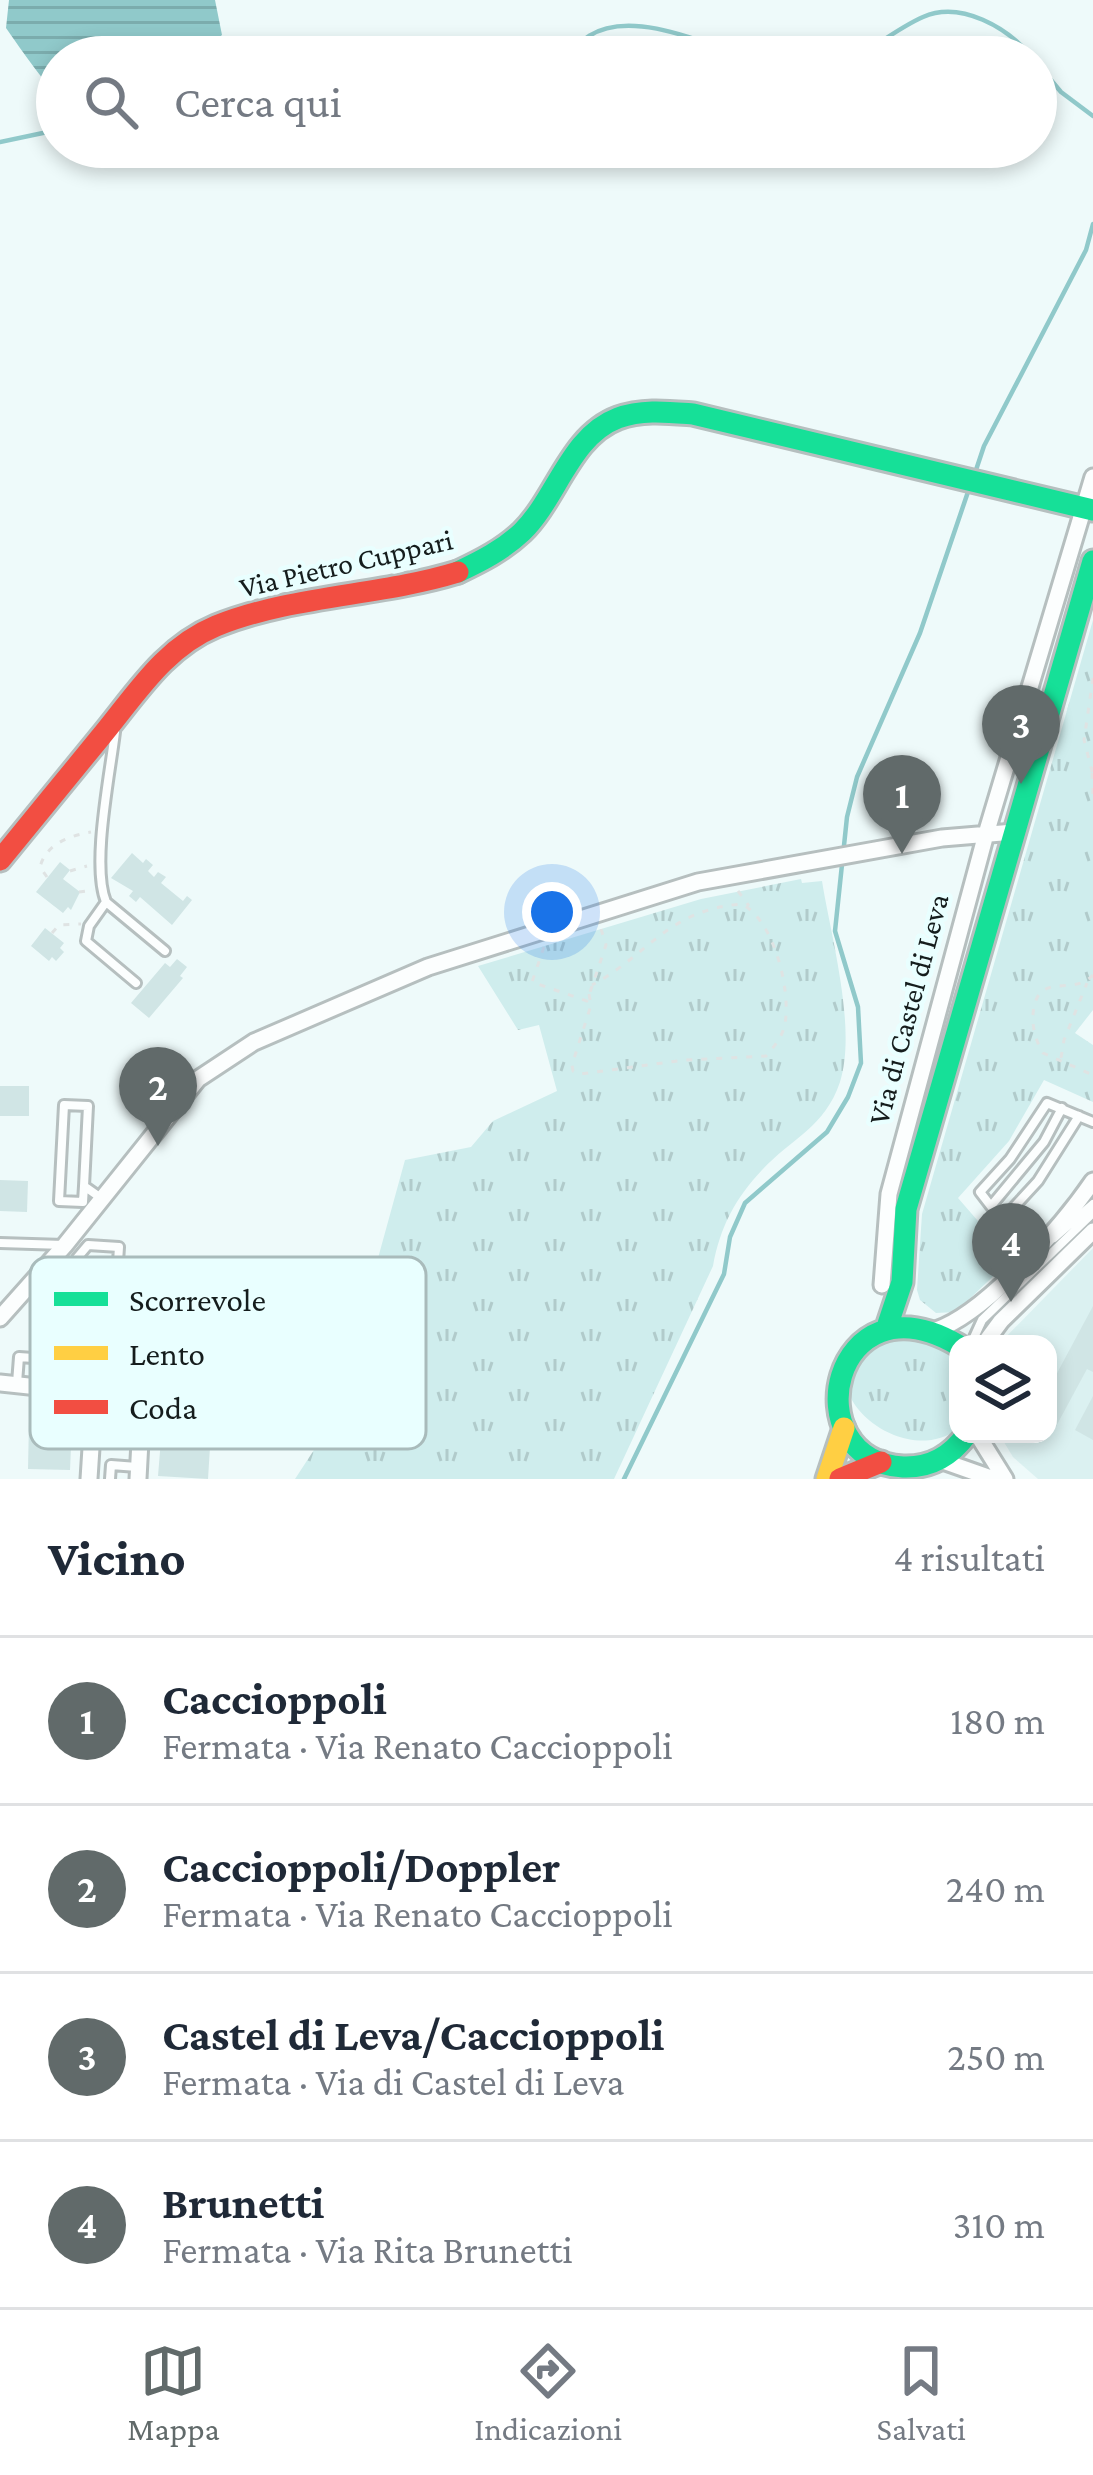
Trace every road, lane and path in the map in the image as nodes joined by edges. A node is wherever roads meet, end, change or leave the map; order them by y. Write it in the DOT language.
graph roads {
  1 [pos="1093,477"];
  2 [pos="1088,509"];
  3 [pos="1093,561"];
  4 [pos="1093,678"];
  5 [pos="116,718"];
  6 [pos="1093,773"];
  7 [pos="1093,796"];
  8 [pos="1014,832"];
  9 [pos="104,833"];
  10 [pos="986,834"];
  11 [pos="0,860"];
  12 [pos="101,868"];
  13 [pos="70,871"];
  14 [pos="47,877"];
  15 [pos="101,887"];
  16 [pos="79,892"];
  17 [pos="738,892"];
  18 [pos="106,902"];
  19 [pos="750,908"];
  20 [pos="89,926"];
  21 [pos="601,929"];
  22 [pos="52,933"];
  23 [pos="544,946"];
  24 [pos="165,951"];
  25 [pos="1093,974"];
  26 [pos="1088,981"];
  27 [pos="136,983"];
  28 [pos="592,985"];
  29 [pos="589,994"];
  30 [pos="1061,1059"];
  31 [pos="1093,1076"];
  32 [pos="1062,1108"];
  33 [pos="1079,1116"];
  34 [pos="1093,1122"];
  35 [pos="1093,1181"];
  36 [pos="84,1186"];
  37 [pos="102,1199"];
  38 [pos="991,1206"];
  39 [pos="1093,1208"];
  40 [pos="1003,1220"];
  41 [pos="1093,1231"];
  42 [pos="0,1243"];
  43 [pos="1043,1243"];
  44 [pos="71,1252"];
  45 [pos="1029,1256"];
  46 [pos="66,1257"];
  47 [pos="71,1257"];
  48 [pos="118,1257"];
  49 [pos="892,1284"];
  50 [pos="30,1290"];
  51 [pos="0,1318"];
  52 [pos="887,1327"];
  53 [pos="931,1328"];
  54 [pos="975,1335"];
  55 [pos="991,1335"];
  56 [pos="949,1339"];
  57 [pos="30,1358"];
  58 [pos="8,1384"];
  59 [pos="844,1428"];
  60 [pos="961,1443"];
  61 [pos="979,1443"];
  62 [pos="91,1449"];
  63 [pos="940,1460"];
  64 [pos="880,1462"];
  65 [pos="138,1473"];
  66 [pos="89,1479"];
  67 [pos="110,1479"];
  68 [pos="827,1479"];
  69 [pos="840,1479"];
  70 [pos="994,1479"];
  71 [pos="1005,1479"];
  1 -- 2 [label="street, Via di Castel di Leva"];
  2 -- 5 [label="street, Via Pietro Cuppari"];
  2 -- 10 [label="street, Via di Castel di Leva"];
  3 -- 8 [label="street, Via di Castel di Leva"];
  4 -- 6 [label="path"];
  5 -- 9 [label="lane"];
  5 -- 11 [label="street, Via Pietro Cuppari"];
  6 -- 7 [label="path"];
  8 -- 10 [label="street"];
  8 -- 49 [label="street, Via di Castel di Leva"];
  9 -- 12 [label="lane"];
  9 -- 14 [label="path"];
  10 -- 37 [label="street"];
  10 -- 49 [label="street, Via di Castel di Leva"];
  12 -- 13 [label="path"];
  12 -- 15 [label="lane"];
  15 -- 16 [label="path"];
  15 -- 18 [label="lane"];
  17 -- 19 [label="path"];
  18 -- 20 [label="lane"];
  18 -- 24 [label="lane"];
  19 -- 28 [label="path"];
  19 -- 29 [label="path"];
  20 -- 22 [label="path"];
  20 -- 27 [label="lane"];
  21 -- 28 [label="path"];
  23 -- 29 [label="path"];
  25 -- 26 [label="path"];
  26 -- 30 [label="path"];
  26 -- 30 [label="path"];
  28 -- 29 [label="path"];
  30 -- 31 [label="path"];
  32 -- 33 [label="lane"];
  32 -- 38 [label="lane"];
  32 -- 38 [label="lane"];
  33 -- 34 [label="lane"];
  33 -- 40 [label="lane"];
  35 -- 43 [label="street"];
  36 -- 36 [label="lane"];
  36 -- 37 [label="lane"];
  37 -- 44 [label="street"];
  38 -- 40 [label="lane"];
  39 -- 43 [label="lane"];
  39 -- 54 [label="lane"];
  40 -- 45 [label="lane"];
  41 -- 55 [label="street"];
  42 -- 44 [label="lane"];
  43 -- 45 [label="street"];
  44 -- 46 [label="street"];
  44 -- 47 [label="lane"];
  44 -- 48 [label="lane"];
  45 -- 53 [label="street"];
  49 -- 52 [label="street, Via di Castel di Leva"];
  49 -- 53 [label="street"];
  50 -- 51 [label="street"];
  52 -- 53 [label="street"];
  52 -- 59 [label="street"];
  53 -- 56 [label="street"];
  57 -- 58 [label="lane"];
  59 -- 64 [label="street"];
  59 -- 68 [label="street"];
  60 -- 63 [label="street"];
  61 -- 71 [label="street"];
  62 -- 66 [label="street"];
  63 -- 64 [label="street"];
  63 -- 70 [label="street"];
  64 -- 69 [label="street"];
  65 -- 67 [label="lane"];
}
